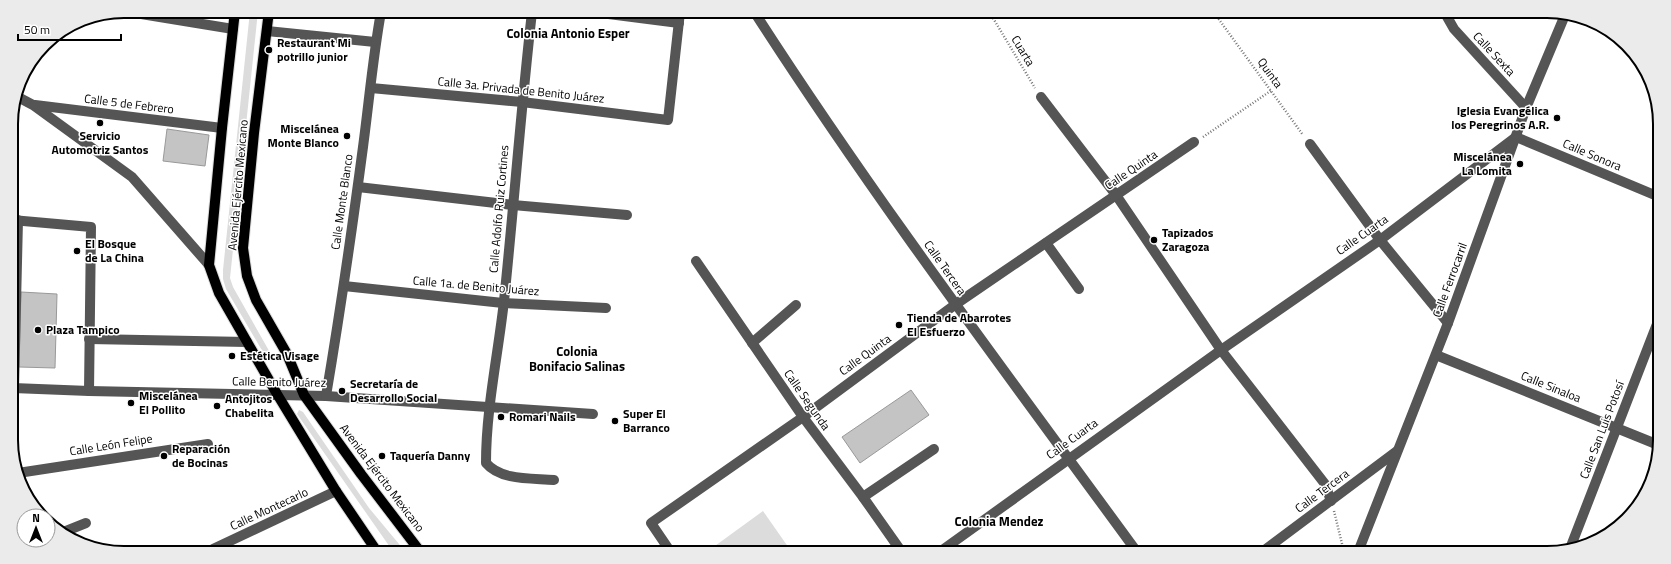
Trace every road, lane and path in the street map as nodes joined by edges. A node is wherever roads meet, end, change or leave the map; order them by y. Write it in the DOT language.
graph roads {
  1 [pos="166,18"];
  2 [pos="234,18"];
  3 [pos="268,18"];
  4 [pos="380,18"];
  5 [pos="531,18"];
  6 [pos="640,18"];
  7 [pos="679,18"];
  8 [pos="757,18"];
  9 [pos="993,18"];
  10 [pos="1218,18"];
  11 [pos="1448,18"];
  12 [pos="1563,19"];
  13 [pos="679,23"];
  14 [pos="233,29"];
  15 [pos="267,31"];
  16 [pos="375,42"];
  17 [pos="371,88"];
  18 [pos="1272,90"];
  19 [pos="1040,97"];
  20 [pos="21,99"];
  21 [pos="522,102"];
  22 [pos="33,105"];
  23 [pos="1526,108"];
  24 [pos="222,128"];
  25 [pos="1516,137"];
  26 [pos="1194,142"];
  27 [pos="1310,144"];
  28 [pos="358,187"];
  29 [pos="1653,194"];
  30 [pos="1116,195"];
  31 [pos="513,205"];
  32 [pos="627,215"];
  33 [pos="18,220"];
  34 [pos="1380,240"];
  35 [pos="1046,242"];
  36 [pos="696,261"];
  37 [pos="209,265"];
  38 [pos="344,286"];
  39 [pos="1079,290"];
  40 [pos="504,303"];
  41 [pos="956,304"];
  42 [pos="796,305"];
  43 [pos="606,308"];
  44 [pos="1448,323"];
  45 [pos="1653,334"];
  46 [pos="89,339"];
  47 [pos="247,342"];
  48 [pos="752,343"];
  49 [pos="1220,350"];
  50 [pos="1436,355"];
  51 [pos="18,388"];
  52 [pos="89,391"];
  53 [pos="277,394"];
  54 [pos="304,395"];
  55 [pos="326,396"];
  56 [pos="490,407"];
  57 [pos="592,414"];
  58 [pos="803,417"];
  59 [pos="1617,428"];
  60 [pos="1653,443"];
  61 [pos="208,444"];
  62 [pos="934,449"];
  63 [pos="1397,451"];
  64 [pos="1068,458"];
  65 [pos="23,471"];
  66 [pos="554,480"];
  67 [pos="336,491"];
  68 [pos="863,497"];
  69 [pos="1331,501"];
  70 [pos="86,523"];
  71 [pos="68,530"];
  72 [pos="1573,542"];
  73 [pos="220,546"];
  74 [pos="373,546"];
  75 [pos="416,546"];
  76 [pos="667,546"];
  77 [pos="897,546"];
  78 [pos="947,546"];
  79 [pos="1133,546"];
  80 [pos="1270,546"];
  81 [pos="1342,546"];
  82 [pos="1360,546"];
  1 -- 14 [label="street"];
  2 -- 14 [label="main road, Avenida Ejército Mexicano"];
  3 -- 15 [label="main road, Avenida Ejército Mexicano"];
  4 -- 16 [label="street, Calle Monte Blanco"];
  5 -- 21 [label="street, Calle Adolfo Ruiz Cortines"];
  6 -- 13 [label="street"];
  7 -- 13 [label="street"];
  8 -- 41 [label="street, Calle Tercera"];
  9 -- 19 [label="path, Cuarta"];
  10 -- 18 [label="path, Quinta"];
  11 -- 23 [label="street, Calle Sexta"];
  12 -- 23 [label="street, Calle Ferrocarril"];
  13 -- 21 [label="street, Calle 3a. Privada de Benito Juárez"];
  14 -- 24 [label="main road, Avenida Ejército Mexicano"];
  15 -- 16 [label="street"];
  15 -- 54 [label="main road, Avenida Ejército Mexicano"];
  16 -- 17 [label="street, Calle Monte Blanco"];
  17 -- 21 [label="street, Calle 3a. Privada de Benito Juárez"];
  17 -- 28 [label="street, Calle Monte Blanco"];
  18 -- 26 [label="path"];
  18 -- 27 [label="path, Quinta"];
  19 -- 30 [label="street"];
  20 -- 22 [label="street"];
  21 -- 31 [label="street, Calle Adolfo Ruiz Cortines"];
  22 -- 24 [label="street, Calle 5 de Febrero"];
  22 -- 37 [label="street"];
  23 -- 25 [label="street, Calle Ferrocarril"];
  24 -- 37 [label="main road, Avenida Ejército Mexicano"];
  25 -- 29 [label="street, Calle Sonora"];
  25 -- 34 [label="street, Calle Cuarta"];
  25 -- 44 [label="street, Calle Ferrocarril"];
  26 -- 30 [label="street, Calle Quinta"];
  27 -- 34 [label="street"];
  28 -- 31 [label="street"];
  28 -- 38 [label="street, Calle Monte Blanco"];
  30 -- 35 [label="street, Calle Quinta"];
  30 -- 49 [label="street"];
  31 -- 32 [label="street"];
  31 -- 40 [label="street, Calle Adolfo Ruiz Cortines"];
  33 -- 46 [label="street"];
  34 -- 44 [label="street"];
  34 -- 49 [label="street, Calle Cuarta"];
  35 -- 39 [label="street"];
  35 -- 41 [label="street, Calle Quinta"];
  36 -- 48 [label="street, Calle Segunda"];
  37 -- 47 [label="main road, Avenida Ejército Mexicano"];
  38 -- 40 [label="street, Calle 1a. de Benito Juárez"];
  38 -- 55 [label="street, Calle Monte Blanco"];
  40 -- 43 [label="street, Calle 1a. de Benito Juárez"];
  40 -- 56 [label="street, Calle Adolfo Ruiz Cortines"];
  41 -- 58 [label="street, Calle Quinta"];
  41 -- 64 [label="street, Calle Tercera"];
  42 -- 48 [label="street"];
  44 -- 50 [label="street, Calle Ferrocarril"];
  45 -- 59 [label="street, Calle San Luis Potosí"];
  46 -- 47 [label="street"];
  46 -- 52 [label="street"];
  47 -- 53 [label="main road, Avenida Ejército Mexicano"];
  48 -- 58 [label="street, Calle Segunda"];
  49 -- 64 [label="street, Calle Cuarta"];
  49 -- 69 [label="street"];
  50 -- 59 [label="street, Calle Sinaloa"];
  50 -- 63 [label="street, Calle Ferrocarril"];
  51 -- 52 [label="street, Calle Benito Juárez"];
  52 -- 53 [label="street, Calle Benito Juárez"];
  53 -- 54 [label="street, Calle Benito Juárez"];
  53 -- 67 [label="main road, Avenida Ejército Mexicano"];
  54 -- 55 [label="street, Calle Benito Juárez"];
  54 -- 75 [label="main road, Avenida Ejército Mexicano"];
  55 -- 56 [label="street, Calle Benito Juárez"];
  56 -- 57 [label="street, Calle Benito Juárez"];
  56 -- 66 [label="street, Calle Adolfo Ruiz Cortines"];
  58 -- 68 [label="street, Calle Segunda"];
  58 -- 76 [label="street, Calle Quinta"];
  59 -- 60 [label="street, Calle Sinaloa"];
  59 -- 72 [label="street, Calle San Luis Potosí"];
  61 -- 65 [label="street, Calle León Felipe"];
  62 -- 68 [label="street"];
  63 -- 69 [label="street, Calle Tercera"];
  63 -- 82 [label="street, Calle Ferrocarril"];
  64 -- 78 [label="street, Calle Cuarta"];
  64 -- 79 [label="street, Calle Tercera"];
  67 -- 73 [label="street, Calle Montecarlo"];
  67 -- 74 [label="main road, Avenida Ejército Mexicano"];
  68 -- 77 [label="street, Calle Segunda"];
  69 -- 80 [label="street, Calle Tercera"];
  69 -- 81 [label="path"];
  70 -- 71 [label="street"];
}
